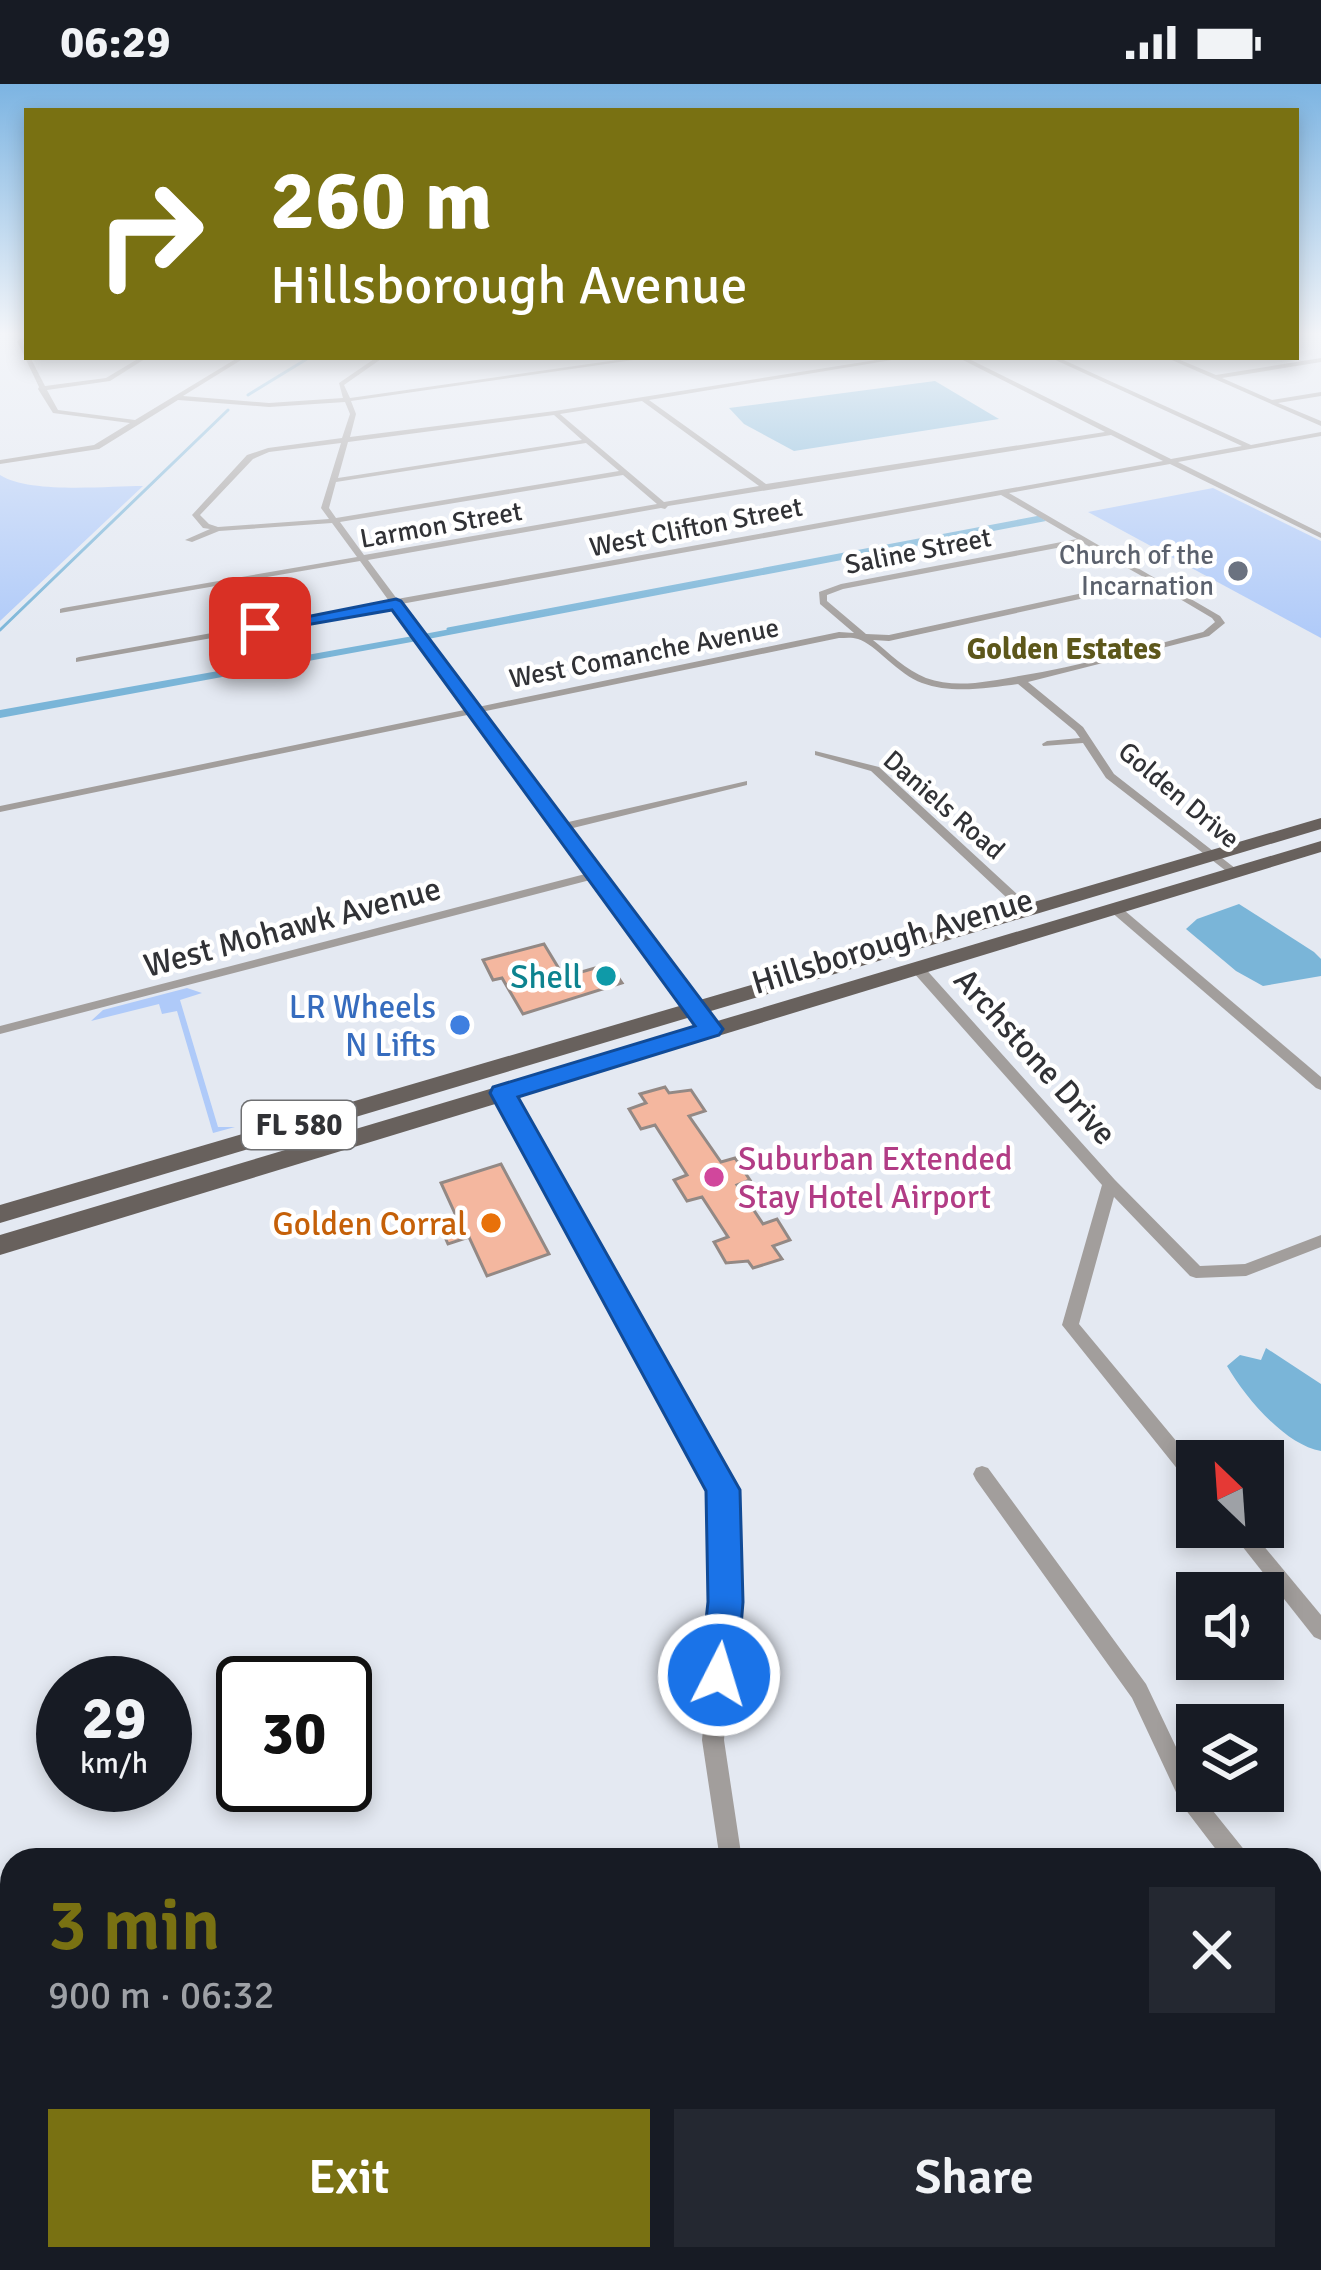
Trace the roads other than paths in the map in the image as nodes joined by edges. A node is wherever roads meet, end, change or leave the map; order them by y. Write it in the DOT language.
graph roads {
  1 [pos="117,435"];
  2 [pos="347,435"];
  3 [pos="396,435"];
  4 [pos="580,435"];
  5 [pos="693,435"];
  6 [pos="1097,435"];
  7 [pos="1114,435"];
  8 [pos="1224,435"];
  9 [pos="1315,435"];
  10 [pos="587,441"];
  11 [pos="346,442"];
  12 [pos="1250,447"];
  13 [pos="0,461"];
  14 [pos="1169,461"];
  15 [pos="622,472"];
  16 [pos="337,480"];
  17 [pos="765,487"];
  18 [pos="1002,492"];
  19 [pos="665,507"];
  20 [pos="332,521"];
  21 [pos="218,529"];
  22 [pos="1321,536"];
  23 [pos="189,540"];
  24 [pos="1084,540"];
  25 [pos="360,561"];
  26 [pos="1156,580"];
  27 [pos="396,604"];
  28 [pos="63,611"];
  29 [pos="866,635"];
  30 [pos="79,660"];
  31 [pos="1018,679"];
  32 [pos="475,709"];
  33 [pos="1086,740"];
  34 [pos="1046,745"];
  35 [pos="819,753"];
  36 [pos="743,783"];
  37 [pos="0,809"];
  38 [pos="1321,823"];
  39 [pos="563,827"];
  40 [pos="1321,846"];
  41 [pos="1212,856"];
  42 [pos="1234,872"];
  43 [pos="598,874"];
  44 [pos="1072,897"];
  45 [pos="1114,908"];
  46 [pos="1027,910"];
  47 [pos="926,939"];
  48 [pos="918,969"];
  49 [pos="808,1001"];
  50 [pos="694,1007"];
  51 [pos="711,1029"];
  52 [pos="0,1030"];
  53 [pos="485,1069"];
  54 [pos="1321,1084"];
  55 [pos="502,1093"];
  56 [pos="249,1140"];
  57 [pos="283,1160"];
  58 [pos="1110,1184"];
  59 [pos="8,1214"];
  60 [pos="1321,1241"];
  61 [pos="0,1244"];
  62 [pos="1176,1454"];
  63 [pos="982,1474"];
  64 [pos="1253,1548"];
  65 [pos="1321,1630"];
  66 [pos="729,1848"];
  67 [pos="1229,1848"];
  1 -- 13 [label="street"];
  2 -- 11 [label="street"];
  3 -- 11 [label="street"];
  4 -- 10 [label="street"];
  5 -- 17 [label="street"];
  6 -- 17 [label="street, Larmon Street"];
  7 -- 14 [label="street"];
  8 -- 12 [label="street"];
  9 -- 12 [label="street, West Clifton Street"];
  10 -- 15 [label="street"];
  10 -- 16 [label="street"];
  11 -- 16 [label="street"];
  11 -- 21 [label="street"];
  12 -- 14 [label="street, West Clifton Street"];
  14 -- 18 [label="street, West Clifton Street"];
  14 -- 22 [label="street"];
  15 -- 19 [label="street"];
  15 -- 20 [label="street"];
  16 -- 20 [label="street"];
  17 -- 19 [label="street, Larmon Street"];
  18 -- 24 [label="street"];
  18 -- 27 [label="street, West Clifton Street"];
  19 -- 25 [label="street, Larmon Street"];
  20 -- 21 [label="street"];
  20 -- 25 [label="street"];
  21 -- 23 [label="street"];
  24 -- 26 [label="street"];
  24 -- 29 [label="street, Saline Street"];
  25 -- 27 [label="street"];
  25 -- 28 [label="street, Larmon Street"];
  26 -- 29 [label="street, West Comanche Avenue"];
  26 -- 31 [label="street"];
  27 -- 30 [label="street, West Clifton Street"];
  27 -- 32 [label="street"];
  29 -- 31 [label="street"];
  29 -- 32 [label="street, West Comanche Avenue"];
  31 -- 33 [label="street, Golden Drive"];
  32 -- 37 [label="street, West Comanche Avenue"];
  32 -- 39 [label="street"];
  33 -- 34 [label="street"];
  33 -- 41 [label="street, Golden Drive"];
  35 -- 46 [label="street, Daniels Road"];
  36 -- 39 [label="street"];
  38 -- 41 [label="main road, Hillsborough Avenue / FL 580"];
  39 -- 43 [label="street"];
  40 -- 42 [label="main road, Hillsborough Avenue / FL 580"];
  41 -- 42 [label="street, Golden Drive"];
  41 -- 44 [label="main road, Hillsborough Avenue / FL 580"];
  42 -- 45 [label="main road, Hillsborough Avenue / FL 580"];
  43 -- 50 [label="street"];
  43 -- 52 [label="street, West Mohawk Avenue"];
  44 -- 46 [label="main road, Hillsborough Avenue / FL 580"];
  44 -- 48 [label="main road"];
  45 -- 48 [label="main road, Hillsborough Avenue / FL 580"];
  45 -- 54 [label="street"];
  46 -- 47 [label="main road, Hillsborough Avenue / FL 580"];
  47 -- 49 [label="main road"];
  47 -- 50 [label="main road, Hillsborough Avenue / FL 580"];
  48 -- 49 [label="main road, Hillsborough Avenue / FL 580"];
  48 -- 58 [label="street, Archstone Drive"];
  49 -- 51 [label="main road, Hillsborough Avenue / FL 580"];
  50 -- 51 [label="street"];
  50 -- 53 [label="main road, Hillsborough Avenue / FL 580"];
  51 -- 55 [label="main road, Hillsborough Avenue / FL 580"];
  53 -- 56 [label="main road, Hillsborough Avenue / FL 580"];
  53 -- 57 [label="main road"];
  55 -- 57 [label="main road, Hillsborough Avenue / FL 580"];
  55 -- 66 [label="street"];
  56 -- 59 [label="main road, Hillsborough Avenue / FL 580"];
  56 -- 61 [label="main road"];
  57 -- 61 [label="main road, Hillsborough Avenue / FL 580"];
  58 -- 60 [label="street, Archstone Drive"];
  58 -- 62 [label="street, Archstone Drive"];
  63 -- 67 [label="street"];
  64 -- 65 [label="street"];
}
